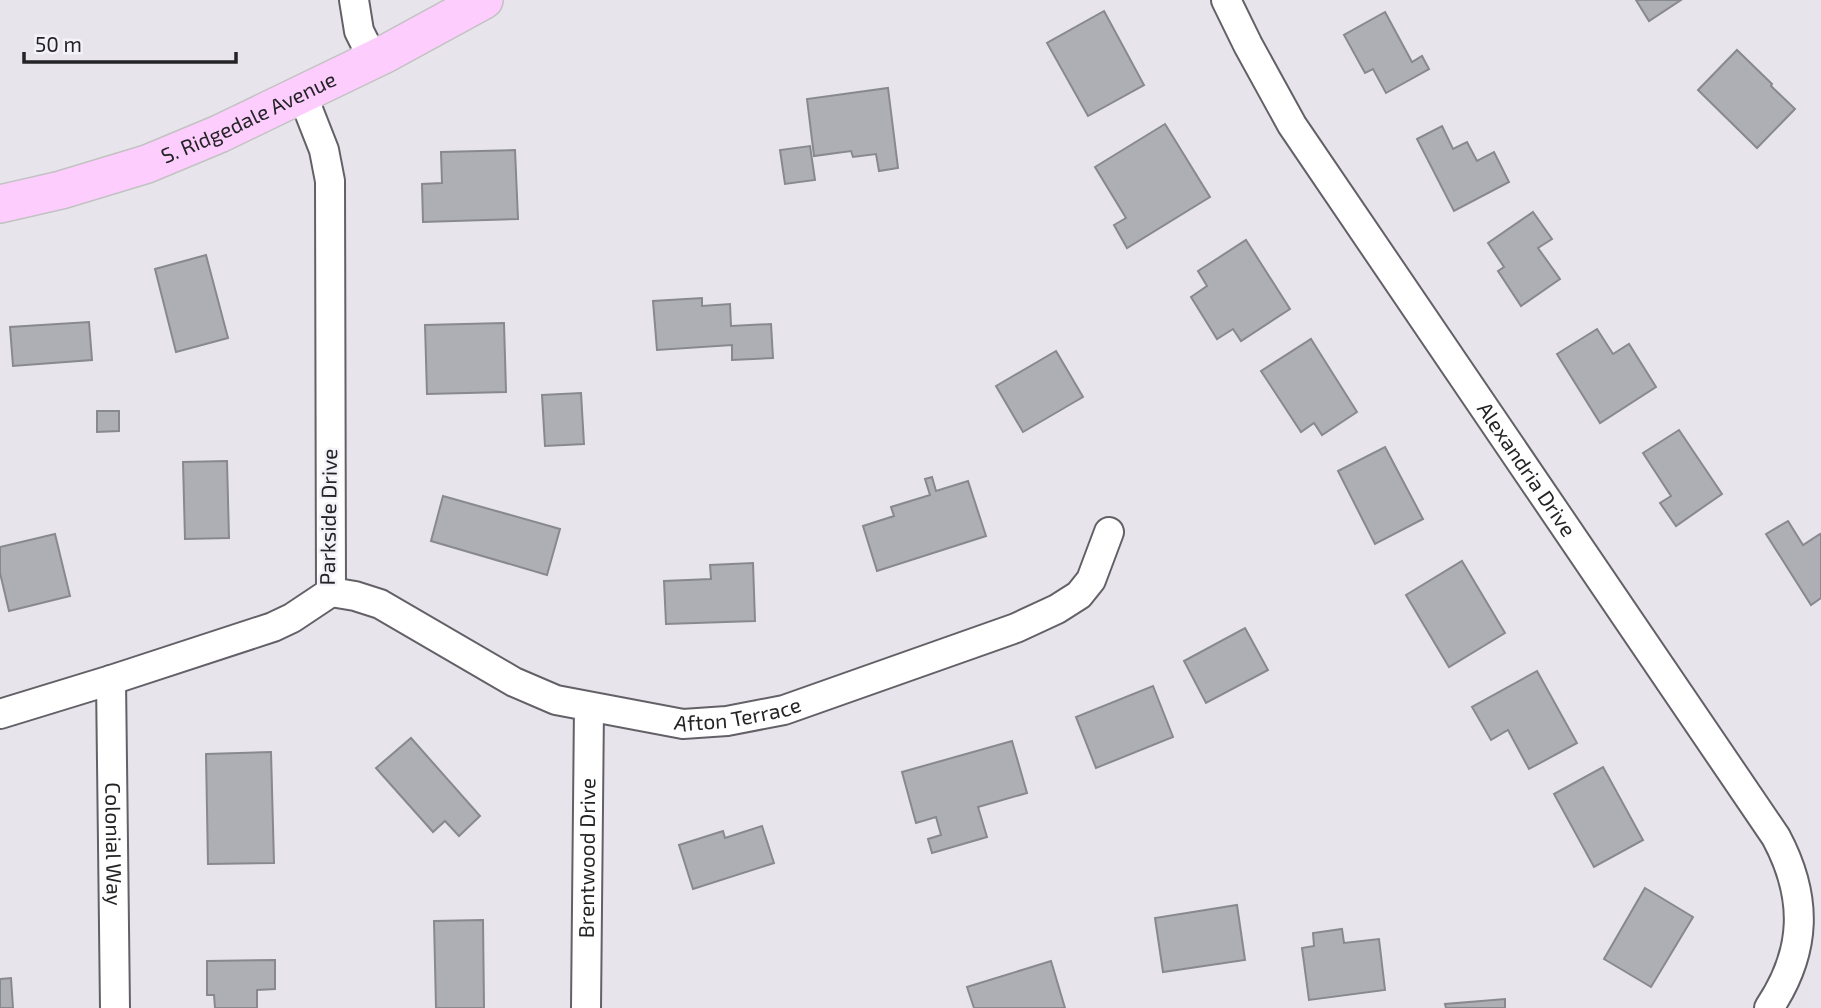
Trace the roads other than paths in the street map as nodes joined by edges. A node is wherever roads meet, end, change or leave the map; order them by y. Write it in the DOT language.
graph roads {
  1 [pos="354,0"];
  2 [pos="484,0"];
  3 [pos="1226,0"];
  4 [pos="373,59"];
  5 [pos="302,94"];
  6 [pos="0,204"];
  7 [pos="1109,532"];
  8 [pos="331,592"];
  9 [pos="111,680"];
  10 [pos="589,707"];
  11 [pos="0,714"];
  12 [pos="1809,949"];
  13 [pos="115,1008"];
  14 [pos="586,1008"];
  15 [pos="1769,1008"];
  1 -- 4 [label="street"];
  2 -- 4 [label="main road, S. Ridgedale Avenue"];
  3 -- 12 [label="street, Alexandria Drive"];
  4 -- 5 [label="main road, S. Ridgedale Avenue"];
  5 -- 6 [label="main road, S. Ridgedale Avenue"];
  5 -- 8 [label="street, Parkside Drive"];
  7 -- 10 [label="street, Afton Terrace"];
  8 -- 9 [label="street, Parkside Drive"];
  8 -- 10 [label="street, Afton Terrace"];
  9 -- 11 [label="street, Parkside Drive"];
  9 -- 13 [label="street, Colonial Way"];
  10 -- 14 [label="street, Brentwood Drive"];
  12 -- 15 [label="street, Alexandria Drive"];
}
